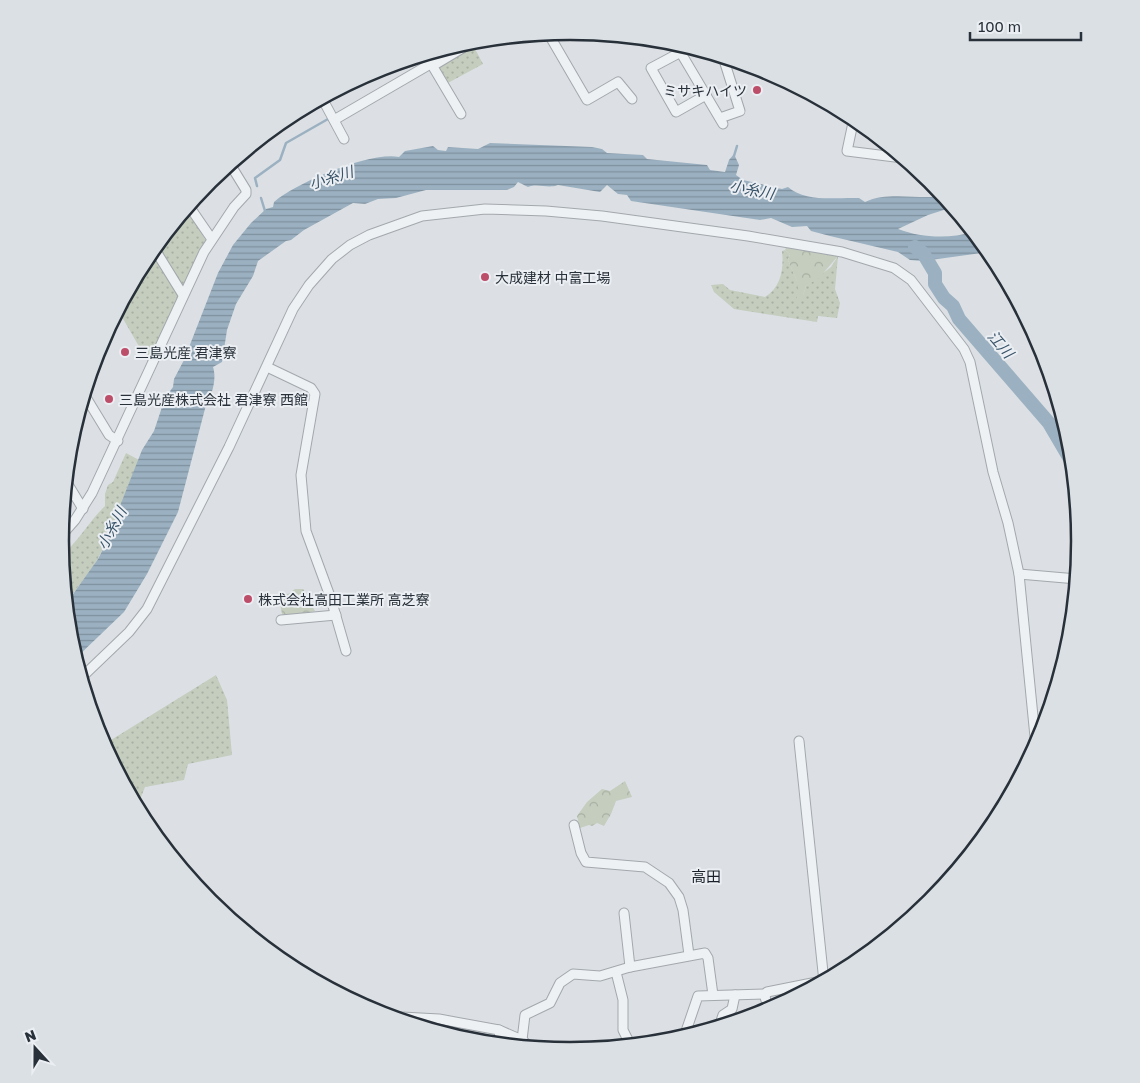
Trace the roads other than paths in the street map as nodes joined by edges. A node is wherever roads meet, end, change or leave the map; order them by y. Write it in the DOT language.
graph roads {
  1 [pos="552,41"];
  2 [pos="680,53"];
  3 [pos="682,53"];
  4 [pos="452,54"];
  5 [pos="430,60"];
  6 [pos="432,63"];
  7 [pos="726,65"];
  8 [pos="706,95"];
  9 [pos="632,99"];
  10 [pos="325,104"];
  11 [pos="461,114"];
  12 [pos="334,120"];
  13 [pos="852,127"];
  14 [pos="344,139"];
  15 [pos="889,155"];
  16 [pos="233,169"];
  17 [pos="193,211"];
  18 [pos="211,238"];
  19 [pos="158,255"];
  20 [pos="183,295"];
  21 [pos="267,367"];
  22 [pos="89,402"];
  23 [pos="118,441"];
  24 [pos="72,490"];
  25 [pos="83,509"];
  26 [pos="70,525"];
  27 [pos="1019,574"];
  28 [pos="1070,578"];
  29 [pos="336,615"];
  30 [pos="280,620"];
  31 [pos="346,651"];
  32 [pos="86,673"];
  33 [pos="1034,730"];
  34 [pos="799,741"];
  35 [pos="574,825"];
  36 [pos="624,913"];
  37 [pos="689,955"];
  38 [pos="630,968"];
  39 [pos="616,972"];
  40 [pos="824,974"];
  41 [pos="804,985"];
  42 [pos="765,994"];
  43 [pos="712,995"];
  44 [pos="735,995"];
  45 [pos="767,1003"];
  46 [pos="414,1018"];
  47 [pos="721,1019"];
  48 [pos="687,1029"];
  49 [pos="499,1030"];
  50 [pos="500,1038"];
  51 [pos="522,1040"];
  52 [pos="628,1040"];
  1 -- 9 [label="street"];
  2 -- 8 [label="street"];
  3 -- 8 [label="street"];
  4 -- 6 [label="street"];
  5 -- 6 [label="street"];
  6 -- 11 [label="street"];
  6 -- 12 [label="street"];
  7 -- 8 [label="street"];
  10 -- 12 [label="street"];
  12 -- 14 [label="street"];
  13 -- 15 [label="street"];
  16 -- 18 [label="street"];
  17 -- 18 [label="street"];
  18 -- 20 [label="street"];
  19 -- 20 [label="street"];
  20 -- 23 [label="street"];
  21 -- 27 [label="street"];
  21 -- 29 [label="street"];
  21 -- 32 [label="street"];
  22 -- 23 [label="street"];
  23 -- 25 [label="street"];
  24 -- 25 [label="street"];
  25 -- 26 [label="street"];
  27 -- 28 [label="street"];
  27 -- 33 [label="street"];
  29 -- 30 [label="street"];
  29 -- 31 [label="street"];
  34 -- 40 [label="street"];
  35 -- 37 [label="street"];
  36 -- 38 [label="street"];
  37 -- 38 [label="street"];
  37 -- 43 [label="street"];
  38 -- 39 [label="street"];
  39 -- 51 [label="street"];
  39 -- 52 [label="street"];
  41 -- 42 [label="street"];
  42 -- 44 [label="street"];
  42 -- 45 [label="street"];
  43 -- 44 [label="street"];
  43 -- 48 [label="street"];
  44 -- 47 [label="street"];
  46 -- 49 [label="street"];
  49 -- 50 [label="street"];
  49 -- 51 [label="street"];
}
